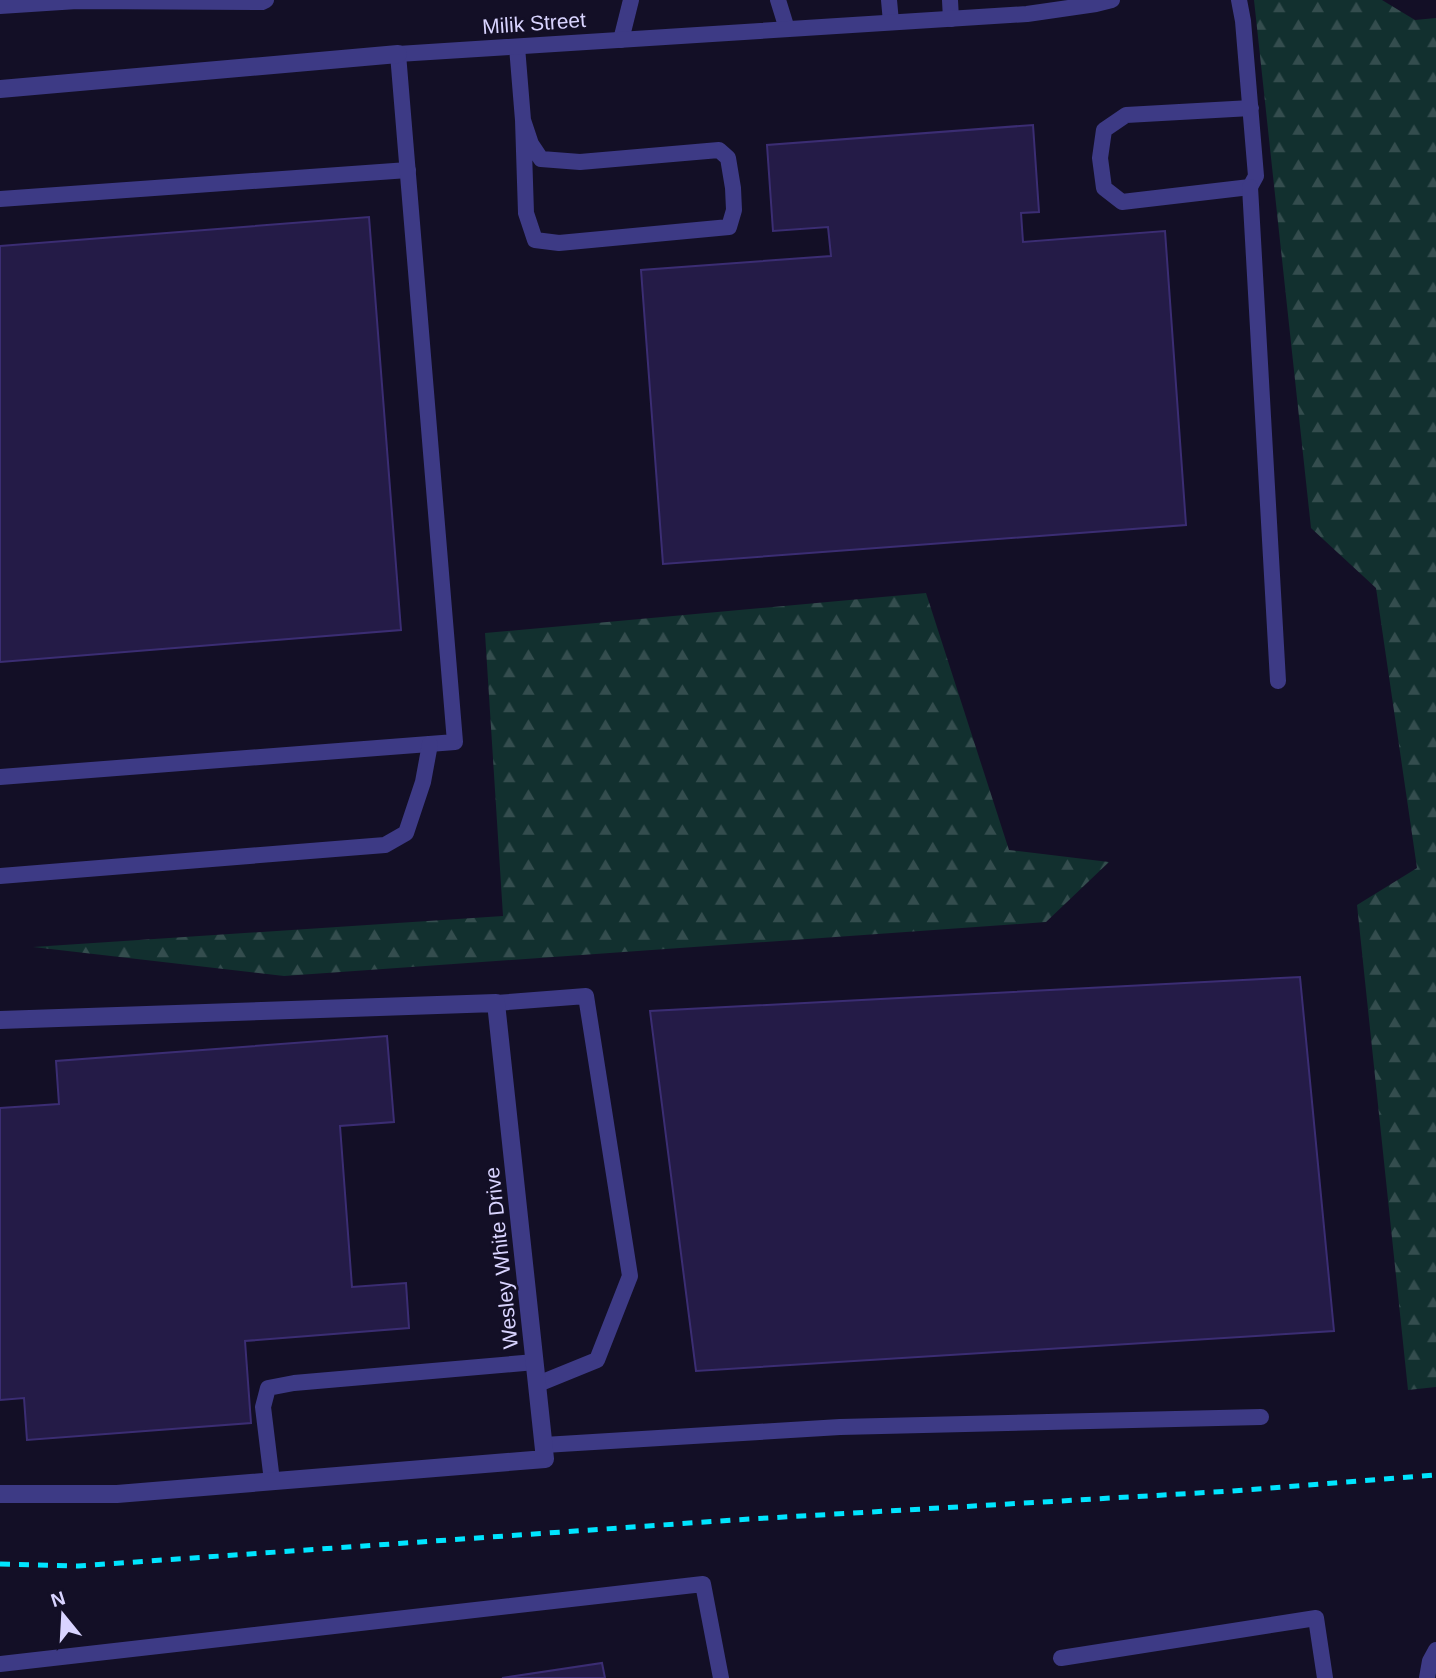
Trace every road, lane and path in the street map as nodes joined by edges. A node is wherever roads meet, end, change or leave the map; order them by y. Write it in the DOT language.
graph roads {
  1 [pos="266,0"];
  2 [pos="631,0"];
  3 [pos="778,0"];
  4 [pos="889,0"];
  5 [pos="950,0"];
  6 [pos="1112,0"];
  7 [pos="1239,0"];
  8 [pos="79,1"];
  9 [pos="0,6"];
  10 [pos="1023,7"];
  11 [pos="951,19"];
  12 [pos="891,22"];
  13 [pos="787,29"];
  14 [pos="621,40"];
  15 [pos="517,47"];
  16 [pos="398,54"];
  17 [pos="0,89"];
  18 [pos="1251,108"];
  19 [pos="523,120"];
  20 [pos="408,170"];
  21 [pos="1250,187"];
  22 [pos="0,199"];
  23 [pos="1278,681"];
  24 [pos="430,744"];
  25 [pos="0,777"];
  26 [pos="0,876"];
  27 [pos="496,1003"];
  28 [pos="0,1020"];
  29 [pos="535,1362"];
  30 [pos="538,1384"];
  31 [pos="1261,1416"];
  32 [pos="544,1445"];
  33 [pos="272,1480"];
  34 [pos="0,1494"];
  35 [pos="1436,1650"];
  36 [pos="1061,1658"];
  37 [pos="0,1664"];
  38 [pos="721,1678"];
  39 [pos="1325,1678"];
  40 [pos="1427,1678"];
  1 -- 8 [label="lane"];
  2 -- 14 [label="lane"];
  3 -- 13 [label="lane"];
  4 -- 12 [label="lane"];
  5 -- 11 [label="lane"];
  6 -- 10 [label="lane, Milik Street"];
  7 -- 18 [label="lane"];
  8 -- 9 [label="lane"];
  10 -- 11 [label="lane, Milik Street"];
  11 -- 12 [label="lane, Milik Street"];
  12 -- 13 [label="lane, Milik Street"];
  13 -- 14 [label="lane, Milik Street"];
  14 -- 15 [label="lane, Milik Street"];
  15 -- 16 [label="lane, Milik Street"];
  15 -- 19 [label="lane"];
  16 -- 17 [label="street, Milik Street"];
  16 -- 20 [label="lane"];
  18 -- 21 [label="lane"];
  18 -- 21 [label="lane"];
  19 -- 19 [label="lane"];
  20 -- 22 [label="lane"];
  20 -- 24 [label="lane"];
  21 -- 23 [label="lane"];
  24 -- 25 [label="lane"];
  24 -- 26 [label="lane"];
  27 -- 28 [label="street"];
  27 -- 29 [label="street, Wesley White Drive"];
  27 -- 30 [label="lane"];
  29 -- 30 [label="street, Wesley White Drive"];
  29 -- 33 [label="lane"];
  30 -- 32 [label="street, Wesley White Drive"];
  31 -- 32 [label="lane"];
  32 -- 33 [label="street"];
  33 -- 34 [label="street"];
  35 -- 40 [label="lane"];
  36 -- 39 [label="lane"];
  37 -- 38 [label="lane"];
}
